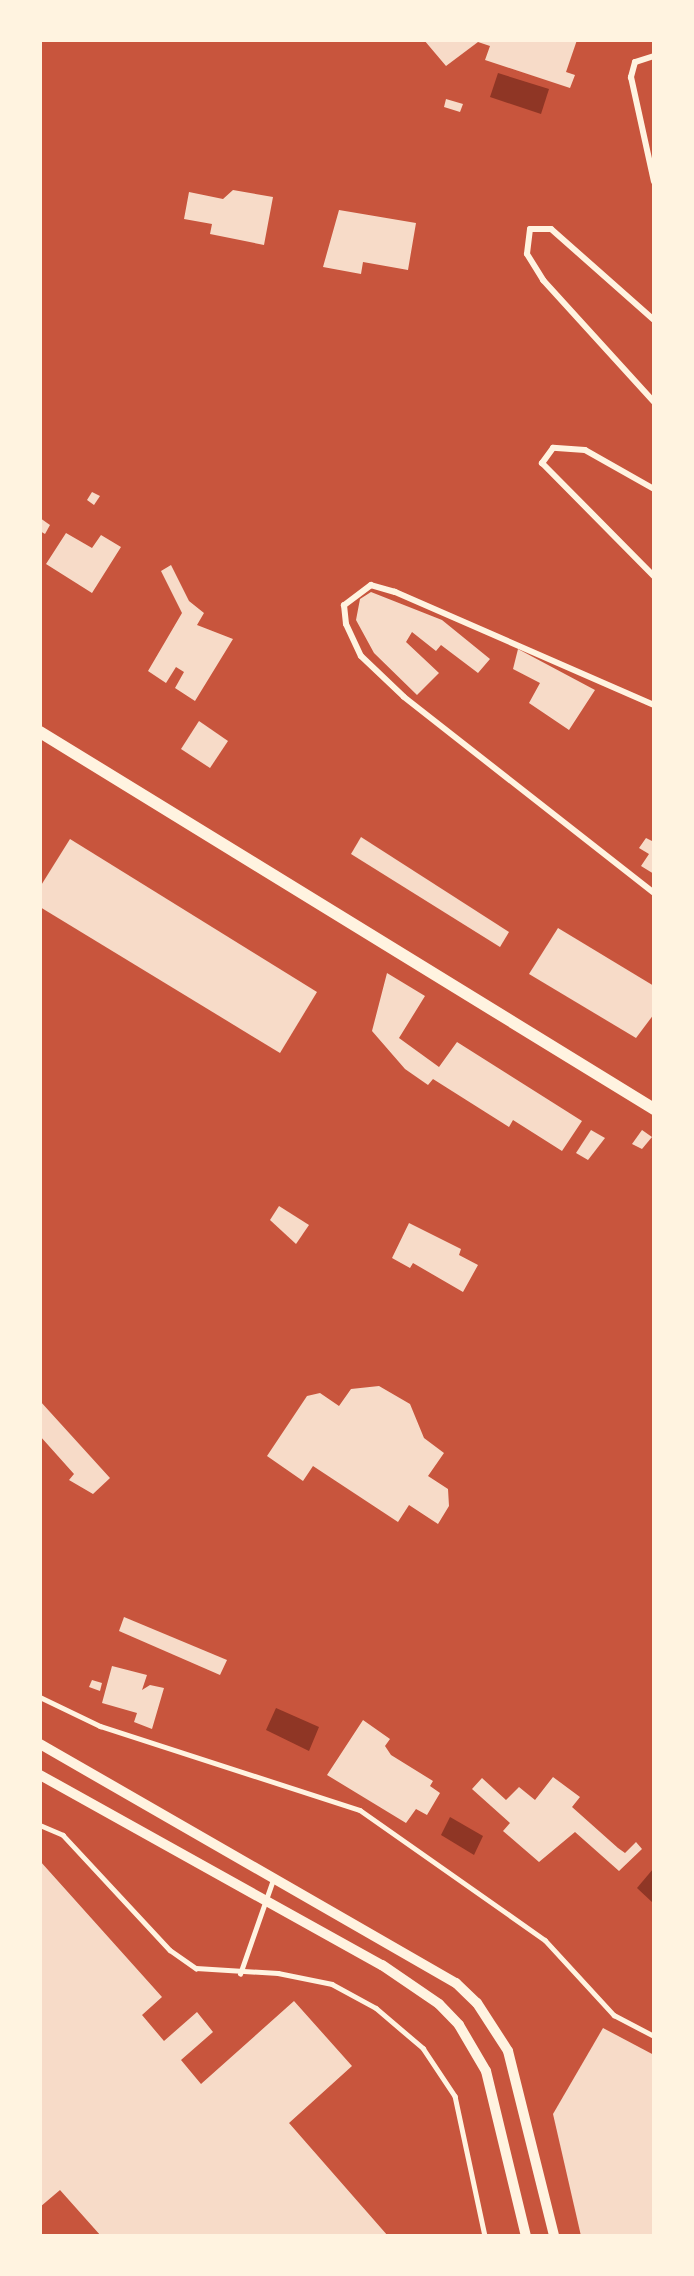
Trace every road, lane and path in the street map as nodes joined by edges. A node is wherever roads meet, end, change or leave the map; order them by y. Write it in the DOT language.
graph roads {
  1 [pos="654,56"];
  2 [pos="654,182"];
  3 [pos="654,320"];
  4 [pos="654,402"];
  5 [pos="654,489"];
  6 [pos="654,576"];
  7 [pos="654,705"];
  8 [pos="40,732"];
  9 [pos="654,893"];
  10 [pos="654,1109"];
  11 [pos="40,1697"];
  12 [pos="40,1744"];
  13 [pos="40,1775"];
  14 [pos="40,1825"];
  15 [pos="274,1876"];
  16 [pos="265,1900"];
  17 [pos="240,1974"];
  18 [pos="654,2036"];
  19 [pos="485,2235"];
  20 [pos="526,2235"];
  21 [pos="554,2235"];
  1 -- 2 [label="street"];
  3 -- 4 [label="street"];
  5 -- 6 [label="street"];
  7 -- 9 [label="street"];
  8 -- 10 [label="main road"];
  11 -- 18 [label="lane"];
  12 -- 15 [label="street"];
  13 -- 16 [label="street"];
  14 -- 17 [label="lane"];
  15 -- 16 [label="lane"];
  15 -- 21 [label="street"];
  16 -- 17 [label="lane"];
  16 -- 20 [label="street"];
  17 -- 19 [label="lane"];
}
